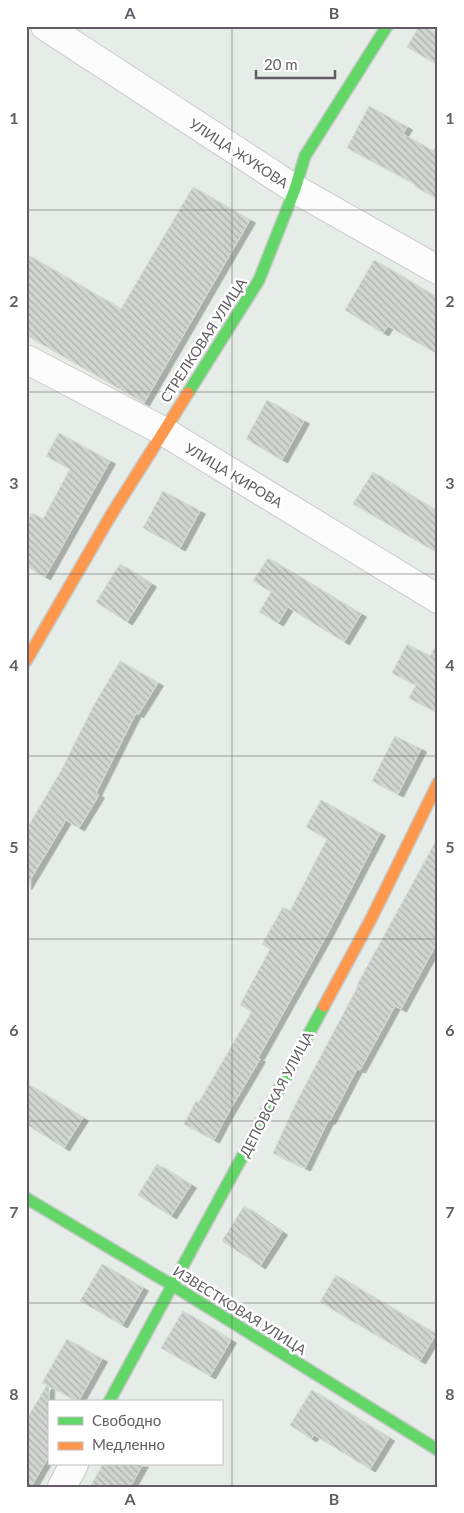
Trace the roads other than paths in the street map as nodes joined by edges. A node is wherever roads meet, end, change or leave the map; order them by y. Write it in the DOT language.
graph roads {
  1 [pos="45,26"];
  2 [pos="388,26"];
  3 [pos="295,189"];
  4 [pos="438,270"];
  5 [pos="26,359"];
  6 [pos="163,431"];
  7 [pos="438,599"];
  8 [pos="26,661"];
  9 [pos="438,784"];
  10 [pos="26,1198"];
  11 [pos="172,1286"];
  12 [pos="109,1400"];
  13 [pos="438,1450"];
  14 [pos="73,1466"];
  15 [pos="62,1487"];
  1 -- 3 [label="street, УЛИЦА ЖУКОВА"];
  2 -- 3 [label="street, СТРЕЛКОВАЯ УЛИЦА"];
  3 -- 4 [label="street, УЛИЦА ЖУКОВА"];
  3 -- 6 [label="street, СТРЕЛКОВАЯ УЛИЦА"];
  5 -- 6 [label="street, УЛИЦА КИРОВА"];
  6 -- 7 [label="street, УЛИЦА КИРОВА"];
  6 -- 8 [label="street, СТРЕЛКОВАЯ УЛИЦА"];
  9 -- 11 [label="street, ДЕПОВСКАЯ УЛИЦА"];
  10 -- 11 [label="street, ИЗВЕСТКОВАЯ УЛИЦА"];
  11 -- 12 [label="street, ДЕПОВСКАЯ УЛИЦА"];
  11 -- 13 [label="street, ИЗВЕСТКОВАЯ УЛИЦА"];
  14 -- 15 [label="street"];
}
